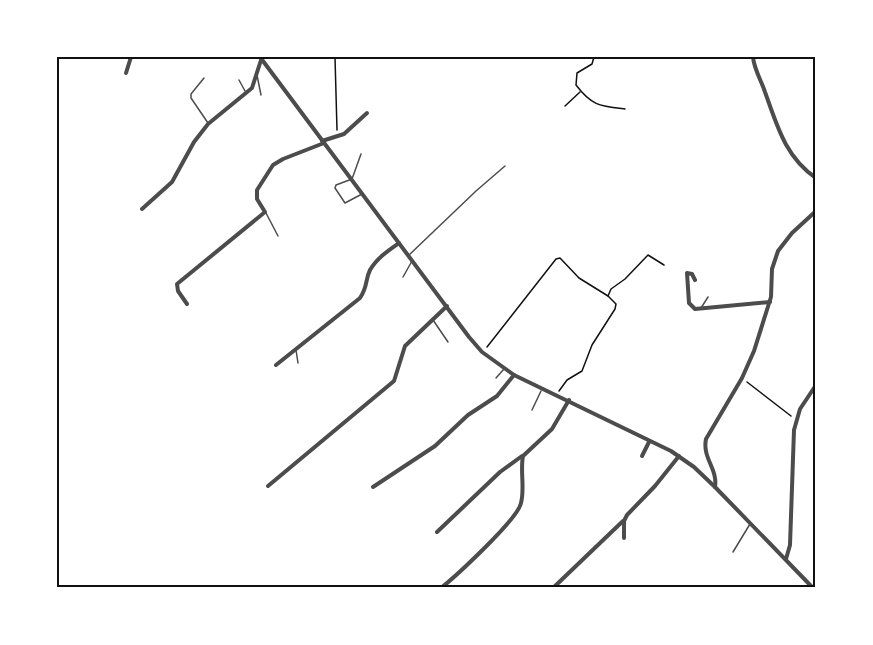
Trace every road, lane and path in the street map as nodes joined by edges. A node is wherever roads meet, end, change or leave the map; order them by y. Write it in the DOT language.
graph roads {
  1 [pos="130,57"];
  2 [pos="335,57"];
  3 [pos="594,57"];
  4 [pos="753,57"];
  5 [pos="261,58"];
  6 [pos="126,74"];
  7 [pos="257,74"];
  8 [pos="204,78"];
  9 [pos="239,80"];
  10 [pos="580,92"];
  11 [pos="246,94"];
  12 [pos="261,95"];
  13 [pos="566,106"];
  14 [pos="625,109"];
  15 [pos="367,113"];
  16 [pos="208,124"];
  17 [pos="338,137"];
  18 [pos="323,142"];
  19 [pos="362,154"];
  20 [pos="505,166"];
  21 [pos="816,178"];
  22 [pos="352,179"];
  23 [pos="363,194"];
  24 [pos="142,209"];
  25 [pos="816,211"];
  26 [pos="265,212"];
  27 [pos="278,236"];
  28 [pos="399,243"];
  29 [pos="409,255"];
  30 [pos="413,261"];
  31 [pos="664,265"];
  32 [pos="403,277"];
  33 [pos="695,280"];
  34 [pos="608,296"];
  35 [pos="708,297"];
  36 [pos="770,302"];
  37 [pos="187,304"];
  38 [pos="447,306"];
  39 [pos="700,309"];
  40 [pos="433,319"];
  41 [pos="448,342"];
  42 [pos="296,349"];
  43 [pos="482,352"];
  44 [pos="298,363"];
  45 [pos="276,365"];
  46 [pos="504,369"];
  47 [pos="514,375"];
  48 [pos="496,378"];
  49 [pos="742,378"];
  50 [pos="816,385"];
  51 [pos="543,388"];
  52 [pos="557,394"];
  53 [pos="569,400"];
  54 [pos="532,410"];
  55 [pos="796,420"];
  56 [pos="649,442"];
  57 [pos="523,456"];
  58 [pos="642,456"];
  59 [pos="679,456"];
  60 [pos="268,486"];
  61 [pos="715,486"];
  62 [pos="373,487"];
  63 [pos="624,520"];
  64 [pos="751,523"];
  65 [pos="437,532"];
  66 [pos="624,538"];
  67 [pos="733,552"];
  68 [pos="786,559"];
  69 [pos="441,588"];
  70 [pos="553,588"];
  71 [pos="813,588"];
  1 -- 6 [label="street"];
  2 -- 17 [label="path"];
  3 -- 10 [label="path"];
  4 -- 21 [label="street"];
  5 -- 7 [label="street"];
  5 -- 18 [label="street"];
  7 -- 11 [label="street"];
  7 -- 12 [label="lane"];
  8 -- 16 [label="lane"];
  9 -- 11 [label="lane"];
  10 -- 13 [label="path"];
  10 -- 14 [label="path"];
  11 -- 16 [label="street"];
  15 -- 17 [label="street"];
  16 -- 24 [label="street"];
  17 -- 18 [label="street"];
  18 -- 22 [label="street"];
  18 -- 26 [label="street"];
  19 -- 22 [label="lane"];
  20 -- 29 [label="lane"];
  22 -- 23 [label="street"];
  22 -- 23 [label="lane"];
  23 -- 28 [label="street"];
  25 -- 36 [label="street"];
  26 -- 27 [label="lane"];
  26 -- 37 [label="street"];
  28 -- 29 [label="street"];
  28 -- 42 [label="street"];
  29 -- 30 [label="street"];
  30 -- 32 [label="lane"];
  30 -- 38 [label="street"];
  31 -- 34 [label="path"];
  33 -- 39 [label="street"];
  34 -- 43 [label="path"];
  34 -- 52 [label="path"];
  35 -- 39 [label="lane"];
  36 -- 39 [label="street"];
  36 -- 49 [label="street"];
  38 -- 40 [label="street"];
  38 -- 43 [label="street"];
  40 -- 41 [label="lane"];
  40 -- 60 [label="street"];
  42 -- 44 [label="lane"];
  42 -- 45 [label="street"];
  43 -- 46 [label="street"];
  46 -- 47 [label="street"];
  46 -- 48 [label="lane"];
  47 -- 51 [label="street"];
  47 -- 62 [label="street"];
  49 -- 55 [label="path"];
  49 -- 61 [label="street"];
  50 -- 55 [label="street"];
  51 -- 52 [label="street"];
  51 -- 54 [label="lane"];
  52 -- 53 [label="street"];
  53 -- 56 [label="street"];
  53 -- 57 [label="street"];
  55 -- 68 [label="street"];
  56 -- 58 [label="street"];
  56 -- 59 [label="street"];
  57 -- 65 [label="street"];
  57 -- 69 [label="street"];
  59 -- 61 [label="street"];
  59 -- 63 [label="street"];
  61 -- 64 [label="street"];
  63 -- 66 [label="street"];
  63 -- 70 [label="street"];
  64 -- 67 [label="lane"];
  64 -- 68 [label="street"];
  68 -- 71 [label="street"];
}
